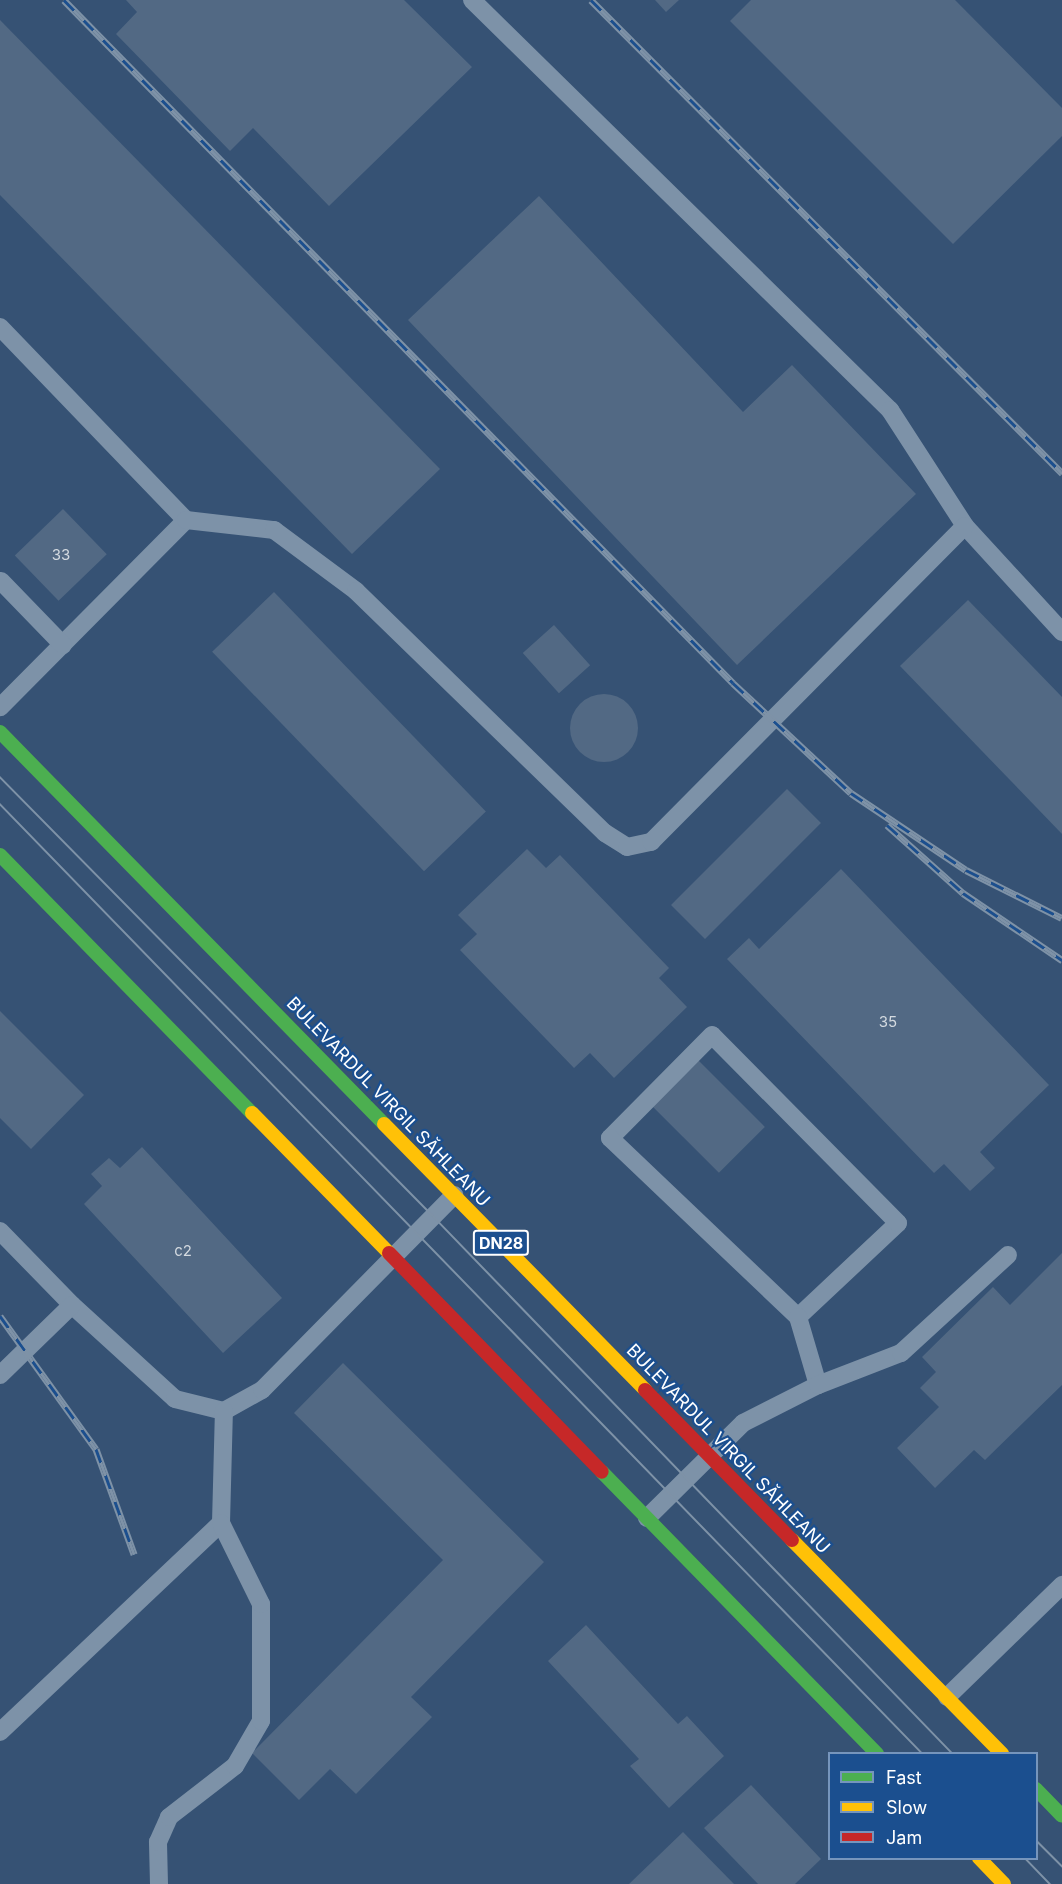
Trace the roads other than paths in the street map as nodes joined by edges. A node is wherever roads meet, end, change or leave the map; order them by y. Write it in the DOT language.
graph roads {
  1 [pos="472,0"];
  2 [pos="0,327"];
  3 [pos="186,520"];
  4 [pos="965,526"];
  5 [pos="1,581"];
  6 [pos="1062,632"];
  7 [pos="63,645"];
  8 [pos="0,706"];
  9 [pos="0,732"];
  10 [pos="0,855"];
  11 [pos="454,1195"];
  12 [pos="0,1231"];
  13 [pos="1008,1255"];
  14 [pos="393,1259"];
  15 [pos="72,1305"];
  16 [pos="798,1317"];
  17 [pos="0,1375"];
  18 [pos="818,1384"];
  19 [pos="224,1412"];
  20 [pos="709,1456"];
  21 [pos="647,1518"];
  22 [pos="221,1524"];
  23 [pos="1062,1585"];
  24 [pos="947,1697"];
  25 [pos="0,1732"];
  26 [pos="875,1752"];
  27 [pos="1000,1752"];
  28 [pos="1038,1791"];
  29 [pos="1062,1816"];
  30 [pos="981,1860"];
  31 [pos="159,1884"];
  32 [pos="1004,1884"];
  1 -- 4 [label="lane"];
  2 -- 3 [label="lane"];
  3 -- 4 [label="lane"];
  3 -- 7 [label="lane"];
  4 -- 6 [label="lane"];
  5 -- 7 [label="lane"];
  7 -- 8 [label="lane"];
  9 -- 11 [label="main road, BULEVARDUL VIRGIL SĂHLEANU / DN28"];
  10 -- 14 [label="main road"];
  11 -- 14 [label="lane"];
  11 -- 20 [label="main road, BULEVARDUL VIRGIL SĂHLEANU / DN28"];
  12 -- 15 [label="lane"];
  13 -- 18 [label="lane"];
  14 -- 19 [label="lane"];
  14 -- 21 [label="main road"];
  15 -- 17 [label="lane"];
  15 -- 19 [label="lane"];
  16 -- 16 [label="lane"];
  16 -- 18 [label="lane"];
  18 -- 20 [label="lane"];
  19 -- 22 [label="lane"];
  20 -- 21 [label="lane"];
  20 -- 24 [label="main road, BULEVARDUL VIRGIL SĂHLEANU / DN28"];
  21 -- 26 [label="main road"];
  22 -- 25 [label="lane"];
  22 -- 31 [label="lane"];
  23 -- 24 [label="lane"];
  24 -- 27 [label="main road, BULEVARDUL VIRGIL SĂHLEANU / DN28"];
  28 -- 29 [label="main road"];
  30 -- 32 [label="main road"];
}
